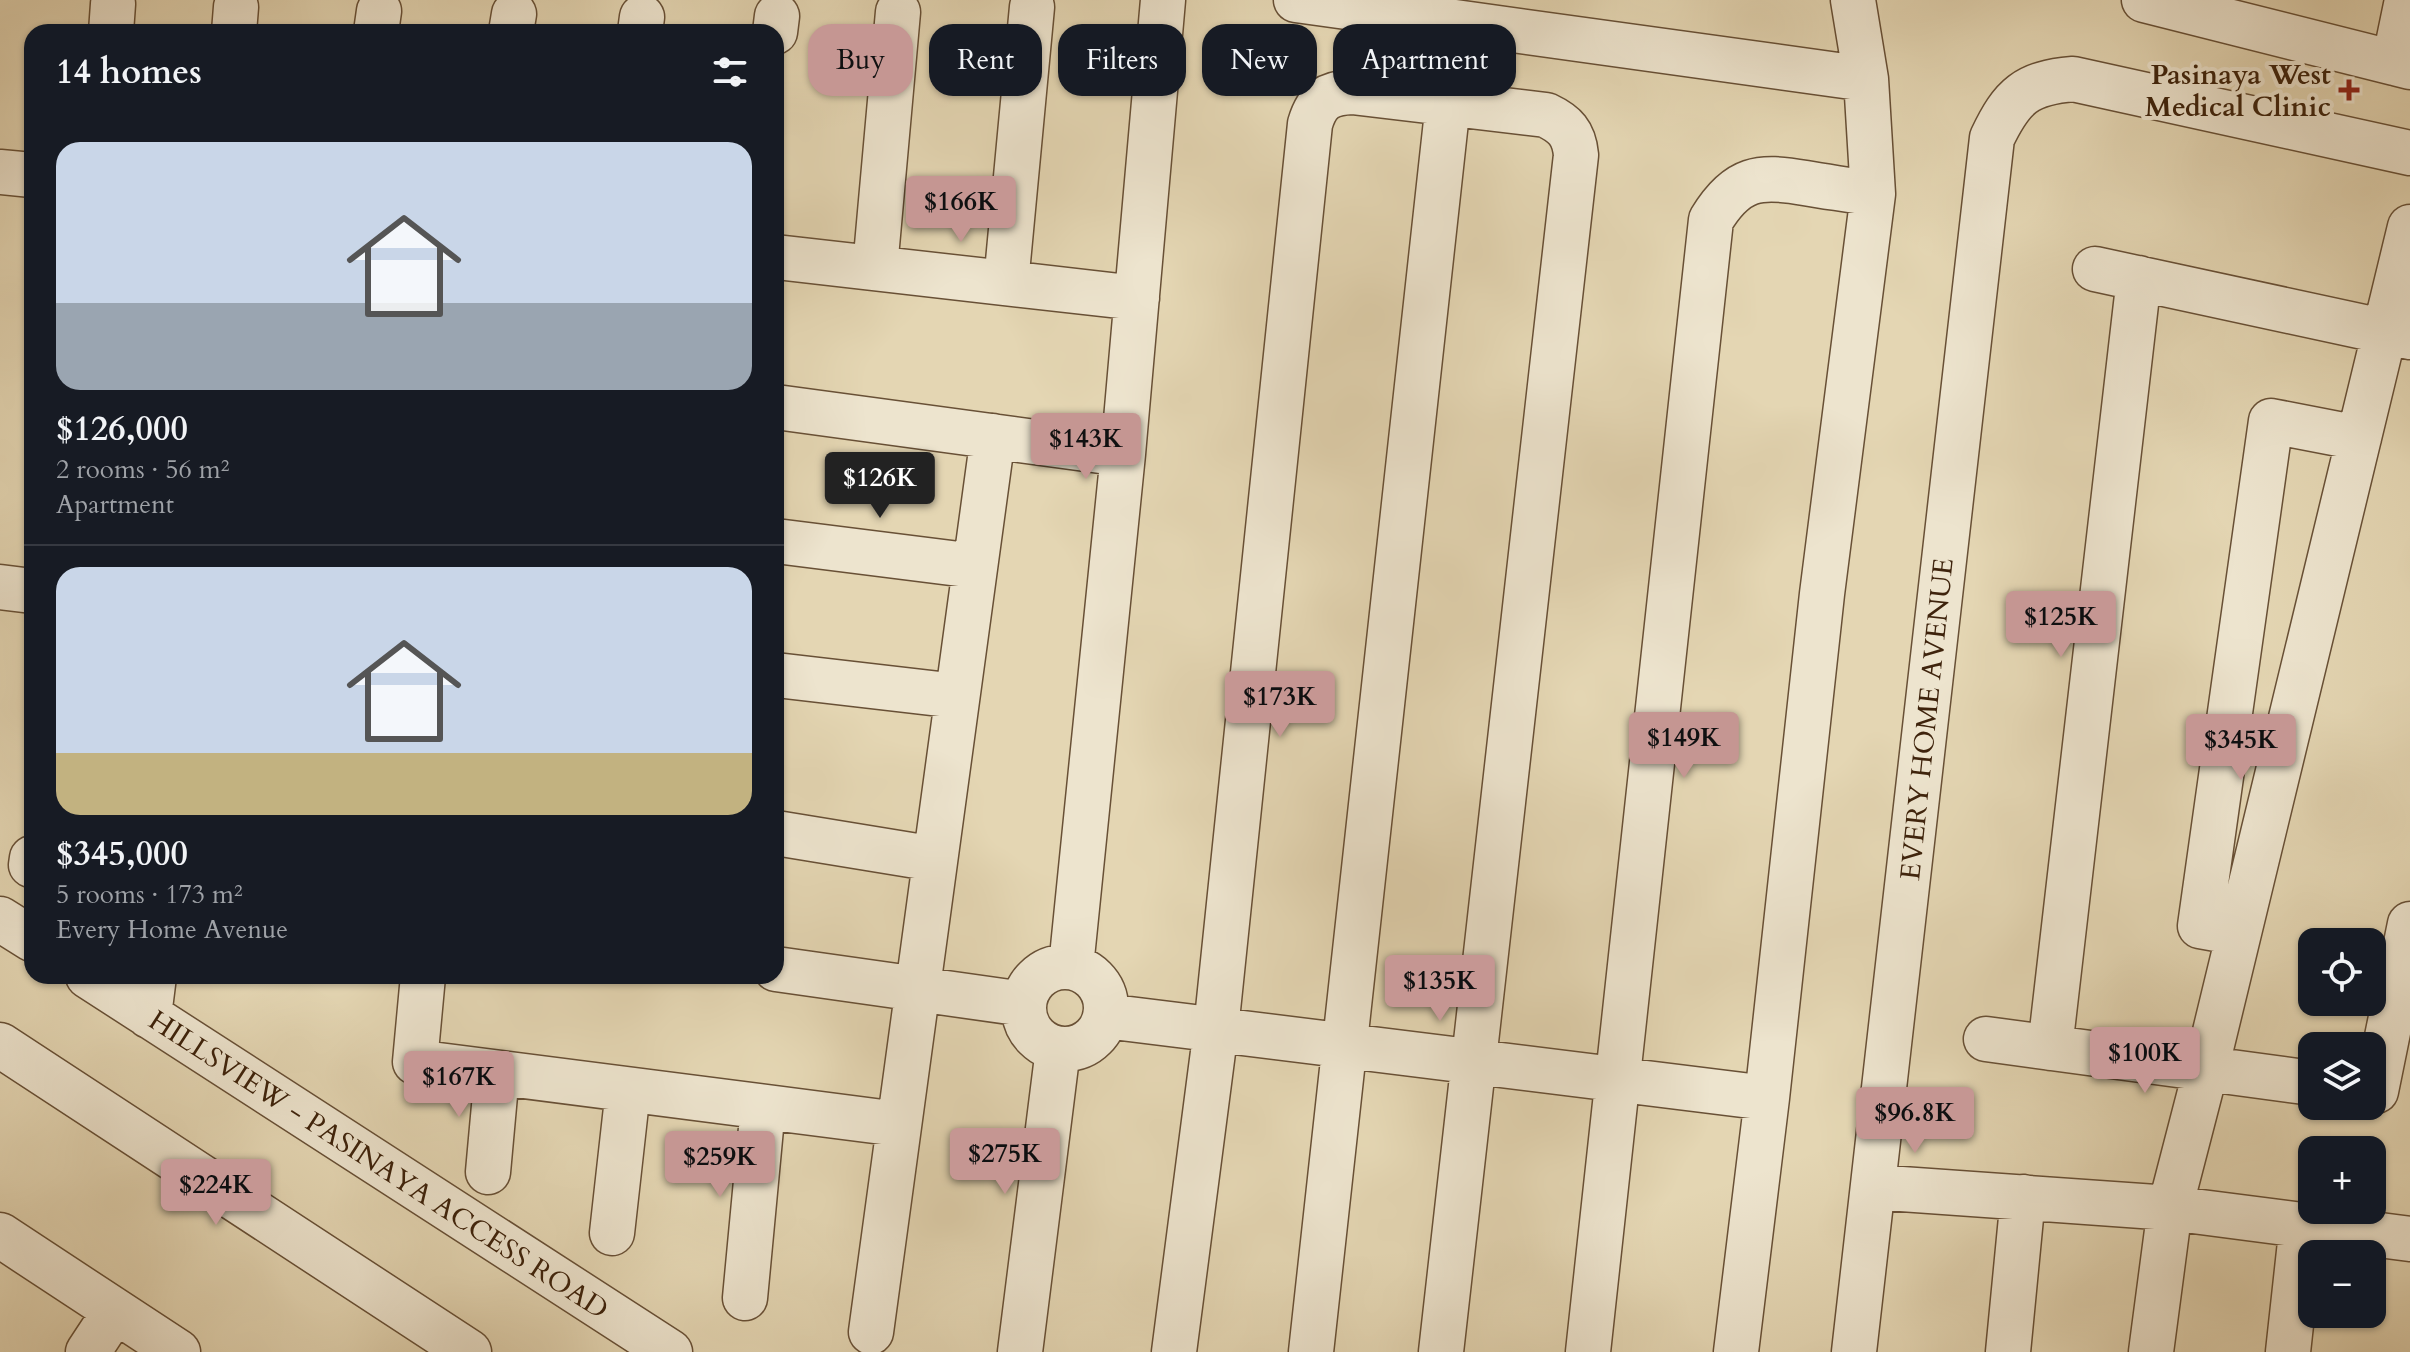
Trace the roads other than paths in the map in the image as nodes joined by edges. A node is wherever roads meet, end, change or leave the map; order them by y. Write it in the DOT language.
graph roads {
  1 [pos="1163,0"];
  2 [pos="1296,0"];
  3 [pos="1853,0"];
  4 [pos="2144,0"];
  5 [pos="2407,0"];
  6 [pos="1032,7"];
  7 [pos="898,12"];
  8 [pos="2288,18"];
  9 [pos="2402,65"];
  10 [pos="1866,79"];
  11 [pos="1448,103"];
  12 [pos="2410,153"];
  13 [pos="0,172"];
  14 [pos="24,174"];
  15 [pos="1873,194"];
  16 [pos="2410,227"];
  17 [pos="784,258"];
  18 [pos="875,268"];
  19 [pos="2095,269"];
  20 [pos="2139,278"];
  21 [pos="1006,283"];
  22 [pos="1137,298"];
  23 [pos="2397,334"];
  24 [pos="784,408"];
  25 [pos="993,436"];
  26 [pos="2359,438"];
  27 [pos="1123,454"];
  28 [pos="784,542"];
  29 [pos="975,566"];
  30 [pos="0,587"];
  31 [pos="24,590"];
  32 [pos="784,676"];
  33 [pos="957,696"];
  34 [pos="784,834"];
  35 [pos="935,859"];
  36 [pos="0,919"];
  37 [pos="2410,924"];
  38 [pos="2239,933"];
  39 [pos="24,934"];
  40 [pos="1071,967"];
  41 [pos="784,970"];
  42 [pos="114,984"];
  43 [pos="422,984"];
  44 [pos="917,989"];
  45 [pos="152,996"];
  46 [pos="1024,1004"];
  47 [pos="1105,1016"];
  48 [pos="1216,1029"];
  49 [pos="1986,1039"];
  50 [pos="0,1045"];
  51 [pos="1344,1045"];
  52 [pos="2050,1048"];
  53 [pos="1058,1049"];
  54 [pos="1474,1061"];
  55 [pos="2206,1069"];
  56 [pos="497,1073"];
  57 [pos="1617,1079"];
  58 [pos="2298,1081"];
  59 [pos="628,1090"];
  60 [pos="2386,1092"];
  61 [pos="1767,1098"];
  62 [pos="763,1107"];
  63 [pos="898,1124"];
  64 [pos="488,1172"];
  65 [pos="1873,1187"];
  66 [pos="2023,1197"];
  67 [pos="2170,1208"];
  68 [pos="2298,1224"];
  69 [pos="2302,1224"];
  70 [pos="612,1233"];
  71 [pos="2410,1239"];
  72 [pos="6,1253"];
  73 [pos="745,1298"];
  74 [pos="115,1311"];
  75 [pos="871,1332"];
  76 [pos="88,1352"];
  77 [pos="178,1352"];
  78 [pos="469,1352"];
  79 [pos="670,1352"];
  80 [pos="1020,1352"];
  81 [pos="1174,1352"];
  82 [pos="1311,1352"];
  83 [pos="1441,1352"];
  84 [pos="1588,1352"];
  85 [pos="1736,1352"];
  86 [pos="1854,1352"];
  87 [pos="2008,1352"];
  88 [pos="2151,1352"];
  89 [pos="2288,1352"];
  1 -- 22 [label="street"];
  2 -- 10 [label="street"];
  3 -- 10 [label="street"];
  4 -- 8 [label="street"];
  5 -- 9 [label="street"];
  6 -- 21 [label="street"];
  7 -- 18 [label="street"];
  8 -- 9 [label="street"];
  10 -- 15 [label="street"];
  11 -- 48 [label="street"];
  11 -- 51 [label="street"];
  11 -- 54 [label="street"];
  12 -- 65 [label="street, EVERY HOME AVENUE"];
  13 -- 14 [label="street"];
  15 -- 57 [label="street"];
  15 -- 61 [label="street"];
  16 -- 23 [label="street"];
  17 -- 18 [label="street"];
  18 -- 21 [label="street"];
  19 -- 20 [label="street"];
  20 -- 23 [label="street"];
  20 -- 52 [label="street"];
  21 -- 22 [label="street"];
  22 -- 27 [label="street"];
  23 -- 26 [label="street"];
  24 -- 25 [label="street"];
  25 -- 27 [label="street"];
  25 -- 29 [label="street"];
  26 -- 38 [label="street"];
  26 -- 38 [label="street"];
  27 -- 40 [label="street"];
  28 -- 29 [label="street"];
  29 -- 33 [label="street"];
  30 -- 31 [label="street"];
  32 -- 33 [label="street"];
  33 -- 35 [label="street"];
  34 -- 35 [label="street"];
  35 -- 44 [label="street"];
  36 -- 39 [label="street"];
  37 -- 60 [label="street"];
  38 -- 55 [label="street"];
  40 -- 46 [label="street"];
  40 -- 47 [label="street"];
  41 -- 44 [label="street"];
  42 -- 45 [label="street, HILLSVIEW - PASINAYA ACCESS ROAD"];
  43 -- 56 [label="street"];
  44 -- 46 [label="street"];
  44 -- 63 [label="street"];
  45 -- 79 [label="street, HILLSVIEW - PASINAYA ACCESS ROAD"];
  46 -- 53 [label="street"];
  47 -- 48 [label="street"];
  47 -- 53 [label="street"];
  48 -- 51 [label="street"];
  48 -- 81 [label="street"];
  49 -- 52 [label="street"];
  50 -- 78 [label="street"];
  51 -- 54 [label="street"];
  51 -- 82 [label="street"];
  52 -- 55 [label="street"];
  53 -- 80 [label="street"];
  54 -- 57 [label="street"];
  54 -- 83 [label="street"];
  55 -- 58 [label="street"];
  55 -- 67 [label="street"];
  56 -- 59 [label="street"];
  56 -- 64 [label="street"];
  57 -- 61 [label="street"];
  57 -- 84 [label="street"];
  59 -- 62 [label="street"];
  59 -- 70 [label="street"];
  61 -- 85 [label="street"];
  62 -- 63 [label="street"];
  62 -- 73 [label="street"];
  63 -- 75 [label="street"];
  65 -- 66 [label="street"];
  65 -- 86 [label="street, EVERY HOME AVENUE"];
  66 -- 67 [label="street"];
  66 -- 87 [label="street"];
  67 -- 68 [label="street"];
  67 -- 88 [label="street"];
  69 -- 71 [label="street"];
  69 -- 89 [label="street"];
  72 -- 74 [label="street"];
  74 -- 76 [label="street"];
  74 -- 77 [label="street"];
}
